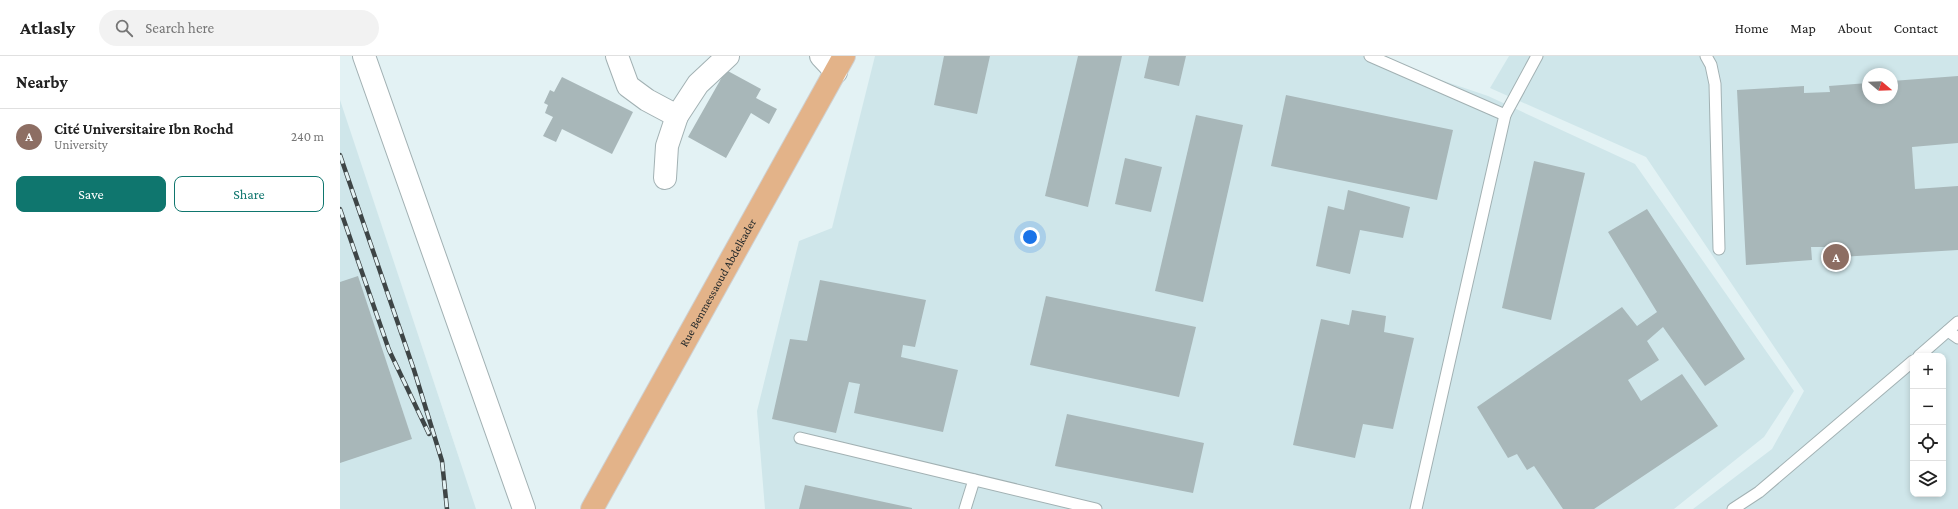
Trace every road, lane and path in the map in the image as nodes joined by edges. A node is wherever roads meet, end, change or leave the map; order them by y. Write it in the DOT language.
graph roads {
  1 [pos="364,56"];
  2 [pos="617,56"];
  3 [pos="728,56"];
  4 [pos="821,56"];
  5 [pos="1370,56"];
  6 [pos="1537,56"];
  7 [pos="1706,56"];
  8 [pos="840,64"];
  9 [pos="1505,115"];
  10 [pos="677,116"];
  11 [pos="665,178"];
  12 [pos="1719,249"];
  13 [pos="1958,322"];
  14 [pos="1948,331"];
  15 [pos="1958,338"];
  16 [pos="1922,353"];
  17 [pos="1910,364"];
  18 [pos="800,438"];
  19 [pos="974,480"];
  20 [pos="524,509"];
  21 [pos="592,509"];
  22 [pos="965,509"];
  23 [pos="1096,509"];
  24 [pos="1416,509"];
  25 [pos="1733,509"];
  1 -- 20 [label="street"];
  2 -- 10 [label="street"];
  3 -- 10 [label="street"];
  4 -- 8 [label="street"];
  5 -- 9 [label="lane"];
  6 -- 9 [label="lane"];
  7 -- 12 [label="lane"];
  8 -- 21 [label="main road, Rue Benmessaoud Abdelkader"];
  9 -- 24 [label="lane"];
  10 -- 11 [label="street"];
  13 -- 14 [label="lane"];
  14 -- 15 [label="lane"];
  14 -- 16 [label="lane"];
  17 -- 25 [label="lane"];
  18 -- 19 [label="lane"];
  19 -- 22 [label="lane"];
  19 -- 23 [label="lane"];
}
